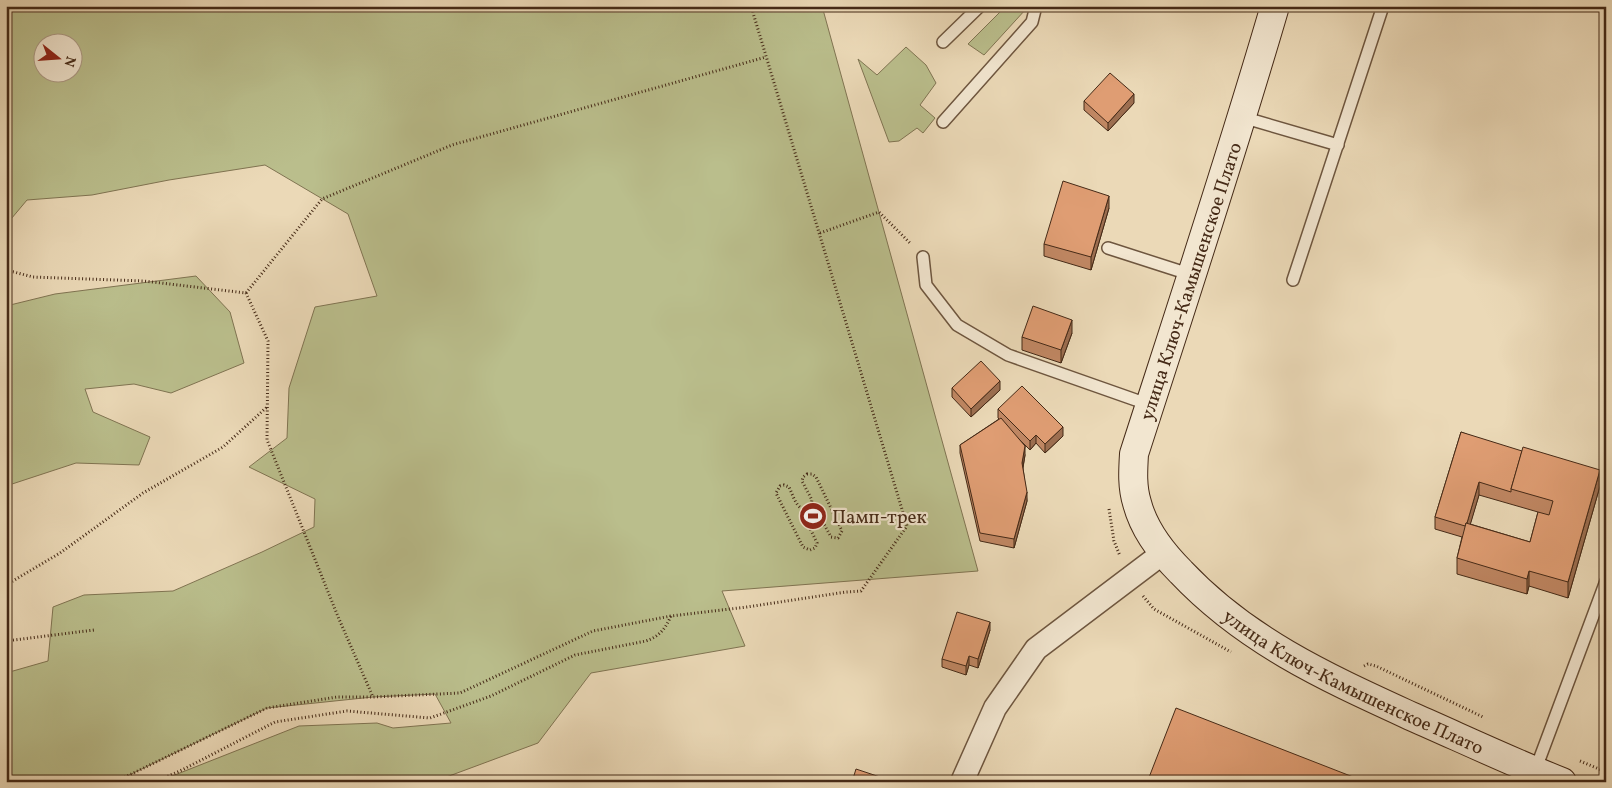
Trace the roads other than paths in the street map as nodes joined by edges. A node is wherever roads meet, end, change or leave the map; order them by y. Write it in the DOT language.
graph roads {
  1 [pos="980,6"];
  2 [pos="1036,6"];
  3 [pos="1274,6"];
  4 [pos="1383,6"];
  5 [pos="943,42"];
  6 [pos="1242,118"];
  7 [pos="943,122"];
  8 [pos="1338,146"];
  9 [pos="1108,248"];
  10 [pos="923,257"];
  11 [pos="1193,275"];
  12 [pos="1293,280"];
  13 [pos="1150,405"];
  14 [pos="1163,553"];
  15 [pos="1606,581"];
  16 [pos="1535,771"];
  17 [pos="962,782"];
  18 [pos="1562,782"];
  1 -- 5 [label="lane"];
  2 -- 7 [label="lane"];
  3 -- 6 [label="main road, улица Ключ-Камышенское Плато"];
  4 -- 8 [label="lane"];
  6 -- 8 [label="lane"];
  6 -- 11 [label="main road, улица Ключ-Камышенское Плато"];
  8 -- 12 [label="lane"];
  9 -- 11 [label="lane"];
  10 -- 13 [label="lane"];
  11 -- 13 [label="main road, улица Ключ-Камышенское Плато"];
  13 -- 14 [label="main road, улица Ключ-Камышенское Плато"];
  14 -- 16 [label="main road, улица Ключ-Камышенское Плато"];
  14 -- 17 [label="street"];
  15 -- 16 [label="lane"];
  16 -- 18 [label="main road, улица Ключ-Камышенское Плато"];
}
